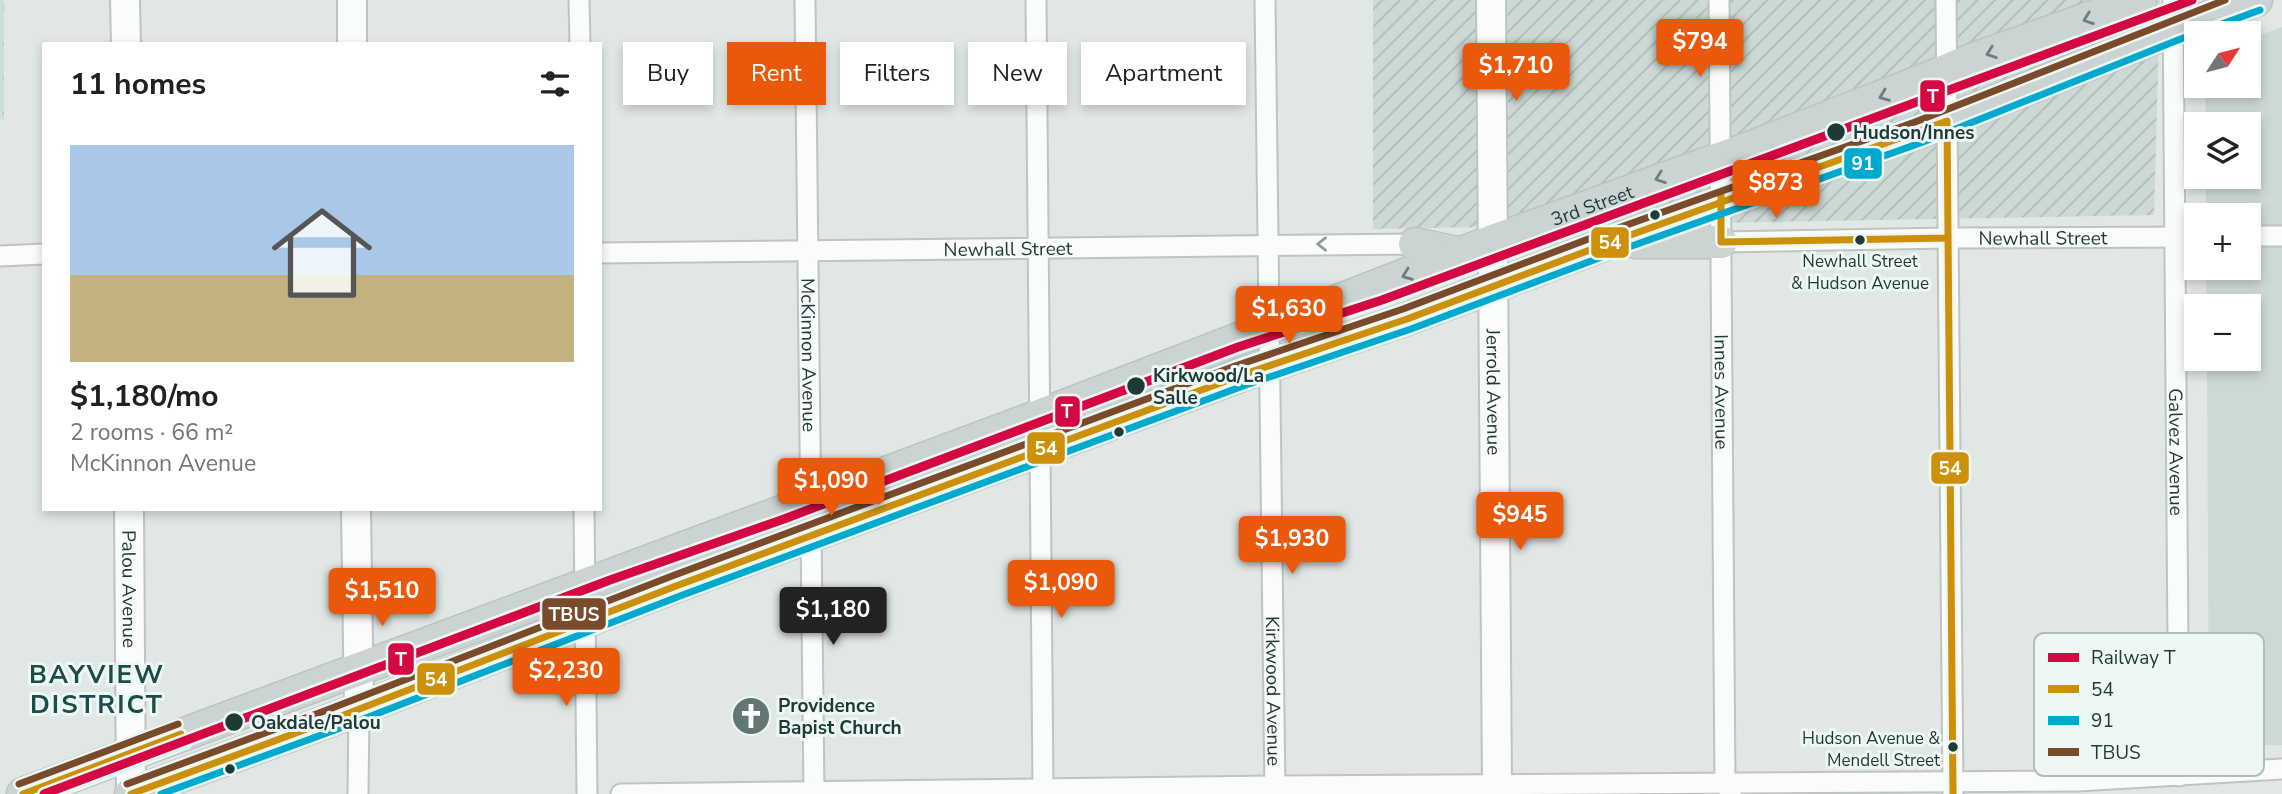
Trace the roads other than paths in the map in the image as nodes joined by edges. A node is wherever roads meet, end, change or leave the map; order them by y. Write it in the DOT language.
graph roads {
  1 [pos="125,0"];
  2 [pos="352,0"];
  3 [pos="579,0"];
  4 [pos="805,0"];
  5 [pos="1036,0"];
  6 [pos="1265,0"];
  7 [pos="1491,0"];
  8 [pos="1719,0"];
  9 [pos="1946,0"];
  10 [pos="2140,0"];
  11 [pos="2256,0"];
  12 [pos="2174,15"];
  13 [pos="126,42"];
  14 [pos="352,42"];
  15 [pos="580,42"];
  16 [pos="1947,70"];
  17 [pos="1947,121"];
  18 [pos="1721,157"];
  19 [pos="1721,204"];
  20 [pos="2261,236"];
  21 [pos="2282,236"];
  22 [pos="1948,237"];
  23 [pos="2176,237"];
  24 [pos="2184,237"];
  25 [pos="1493,241"];
  26 [pos="1611,242"];
  27 [pos="1721,242"];
  28 [pos="1268,244"];
  29 [pos="1415,244"];
  30 [pos="1038,249"];
  31 [pos="808,252"];
  32 [pos="602,253"];
  33 [pos="42,254"];
  34 [pos="1462,254"];
  35 [pos="0,256"];
  36 [pos="1493,286"];
  37 [pos="1268,327"];
  38 [pos="1269,366"];
  39 [pos="1040,416"];
  40 [pos="1040,452"];
  41 [pos="811,501"];
  42 [pos="129,511"];
  43 [pos="356,511"];
  44 [pos="584,511"];
  45 [pos="811,536"];
  46 [pos="585,586"];
  47 [pos="585,621"];
  48 [pos="2178,633"];
  49 [pos="358,670"];
  50 [pos="359,710"];
  51 [pos="131,754"];
  52 [pos="2282,769"];
  53 [pos="2264,770"];
  54 [pos="2179,776"];
  55 [pos="1497,785"];
  56 [pos="1953,788"];
  57 [pos="1275,790"];
  58 [pos="587,791"];
  59 [pos="1725,791"];
  60 [pos="814,792"];
  61 [pos="1043,792"];
  62 [pos="23,794"];
  63 [pos="131,794"];
  64 [pos="358,794"];
  65 [pos="611,794"];
  66 [pos="621,794"];
  1 -- 13 [label="street"];
  2 -- 14 [label="street"];
  3 -- 15 [label="street"];
  4 -- 31 [label="street, McKinnon Avenue"];
  5 -- 30 [label="street"];
  6 -- 28 [label="street, Kirkwood Avenue"];
  7 -- 25 [label="street, Jerrold Avenue"];
  8 -- 18 [label="street, Innes Avenue"];
  9 -- 16 [label="street"];
  10 -- 16 [label="main road, 3rd Street, one-way"];
  11 -- 12 [label="main road"];
  12 -- 17 [label="main road"];
  12 -- 23 [label="street, Galvez Avenue"];
  16 -- 17 [label="street"];
  16 -- 18 [label="main road, 3rd Street, one-way"];
  17 -- 19 [label="main road"];
  17 -- 22 [label="street"];
  18 -- 19 [label="street, Innes Avenue"];
  18 -- 25 [label="main road, 3rd Street, one-way"];
  19 -- 26 [label="main road"];
  19 -- 27 [label="street, Innes Avenue"];
  20 -- 21 [label="street"];
  22 -- 23 [label="street, Newhall Street"];
  22 -- 27 [label="street, Newhall Street"];
  22 -- 56 [label="street"];
  23 -- 24 [label="street, Newhall Street"];
  23 -- 48 [label="street, Galvez Avenue"];
  25 -- 34 [label="main road, 3rd Street"];
  25 -- 36 [label="street, Jerrold Avenue"];
  26 -- 27 [label="main road"];
  26 -- 36 [label="main road"];
  27 -- 59 [label="street, Innes Avenue"];
  29 -- 28 [label="street, Newhall Street, one-way"];
  28 -- 30 [label="street, Newhall Street"];
  28 -- 37 [label="street, Kirkwood Avenue"];
  29 -- 34 [label="main road"];
  30 -- 31 [label="street, Newhall Street"];
  30 -- 39 [label="street"];
  31 -- 32 [label="street, Newhall Street"];
  31 -- 41 [label="street, McKinnon Avenue"];
  33 -- 35 [label="street"];
  34 -- 37 [label="main road, 3rd Street, one-way"];
  36 -- 38 [label="main road"];
  36 -- 55 [label="street, Jerrold Avenue"];
  37 -- 38 [label="street, Kirkwood Avenue"];
  37 -- 39 [label="main road, 3rd Street"];
  38 -- 40 [label="main road"];
  38 -- 57 [label="street, Kirkwood Avenue"];
  39 -- 40 [label="street"];
  39 -- 41 [label="main road, 3rd Street"];
  40 -- 45 [label="main road"];
  40 -- 61 [label="street"];
  41 -- 45 [label="street, McKinnon Avenue"];
  41 -- 46 [label="main road, 3rd Street"];
  42 -- 51 [label="street, Palou Avenue"];
  43 -- 49 [label="street"];
  44 -- 46 [label="street"];
  45 -- 47 [label="main road"];
  45 -- 60 [label="street, McKinnon Avenue"];
  46 -- 47 [label="street"];
  46 -- 49 [label="main road, 3rd Street"];
  47 -- 50 [label="main road"];
  47 -- 58 [label="street"];
  49 -- 50 [label="street"];
  49 -- 51 [label="main road, 3rd Street"];
  50 -- 63 [label="main road"];
  50 -- 64 [label="street"];
  51 -- 62 [label="main road, 3rd Street"];
  51 -- 63 [label="street, Palou Avenue"];
  52 -- 53 [label="street"];
  54 -- 56 [label="street"];
  55 -- 57 [label="street"];
  55 -- 59 [label="street"];
  56 -- 59 [label="street"];
  57 -- 61 [label="street"];
  58 -- 65 [label="street"];
  60 -- 61 [label="street"];
  60 -- 66 [label="street"];
}
